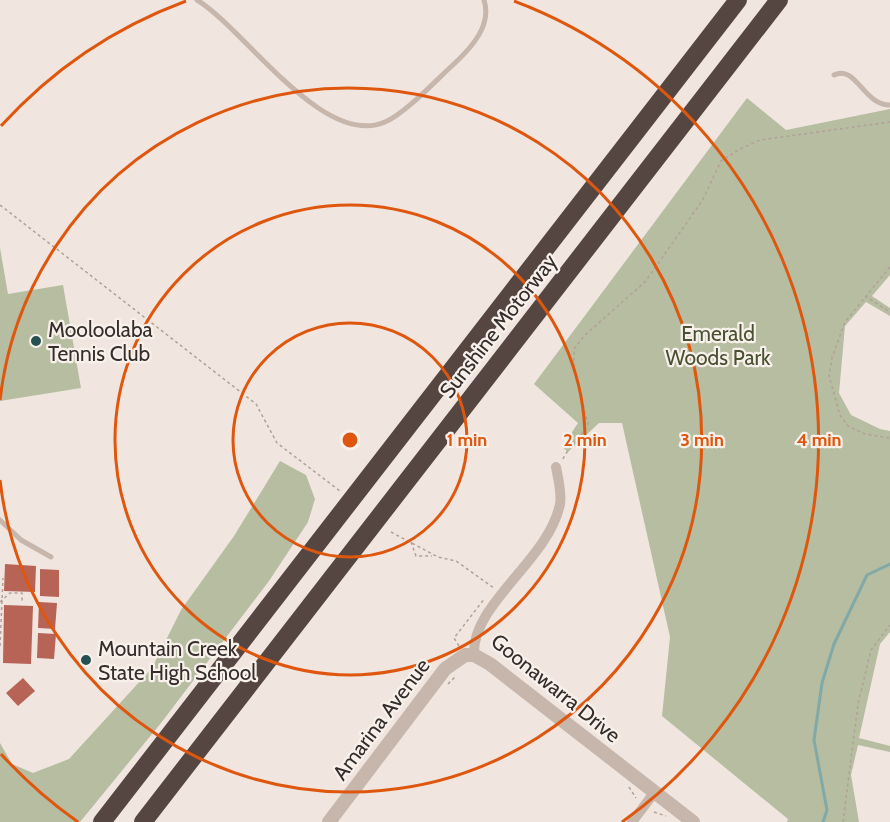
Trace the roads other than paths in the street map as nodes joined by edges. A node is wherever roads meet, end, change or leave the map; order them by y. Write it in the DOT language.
graph roads {
  1 [pos="197,0"];
  2 [pos="483,0"];
  3 [pos="738,0"];
  4 [pos="779,0"];
  5 [pos="834,75"];
  6 [pos="890,105"];
  7 [pos="556,467"];
  8 [pos="0,520"];
  9 [pos="51,557"];
  10 [pos="474,656"];
  11 [pos="654,793"];
  12 [pos="102,822"];
  13 [pos="143,822"];
  14 [pos="329,822"];
  15 [pos="632,822"];
  16 [pos="693,822"];
  1 -- 2 [label="lane"];
  3 -- 12 [label="highway, Sunshine Motorway"];
  4 -- 13 [label="highway, Sunshine Motorway"];
  5 -- 6 [label="lane"];
  7 -- 10 [label="street, Goonawarra Drive"];
  8 -- 9 [label="lane"];
  10 -- 11 [label="street, Goonawarra Drive"];
  10 -- 14 [label="street, Amarina Avenue"];
  11 -- 15 [label="street"];
  11 -- 16 [label="street, Goonawarra Drive"];
}
